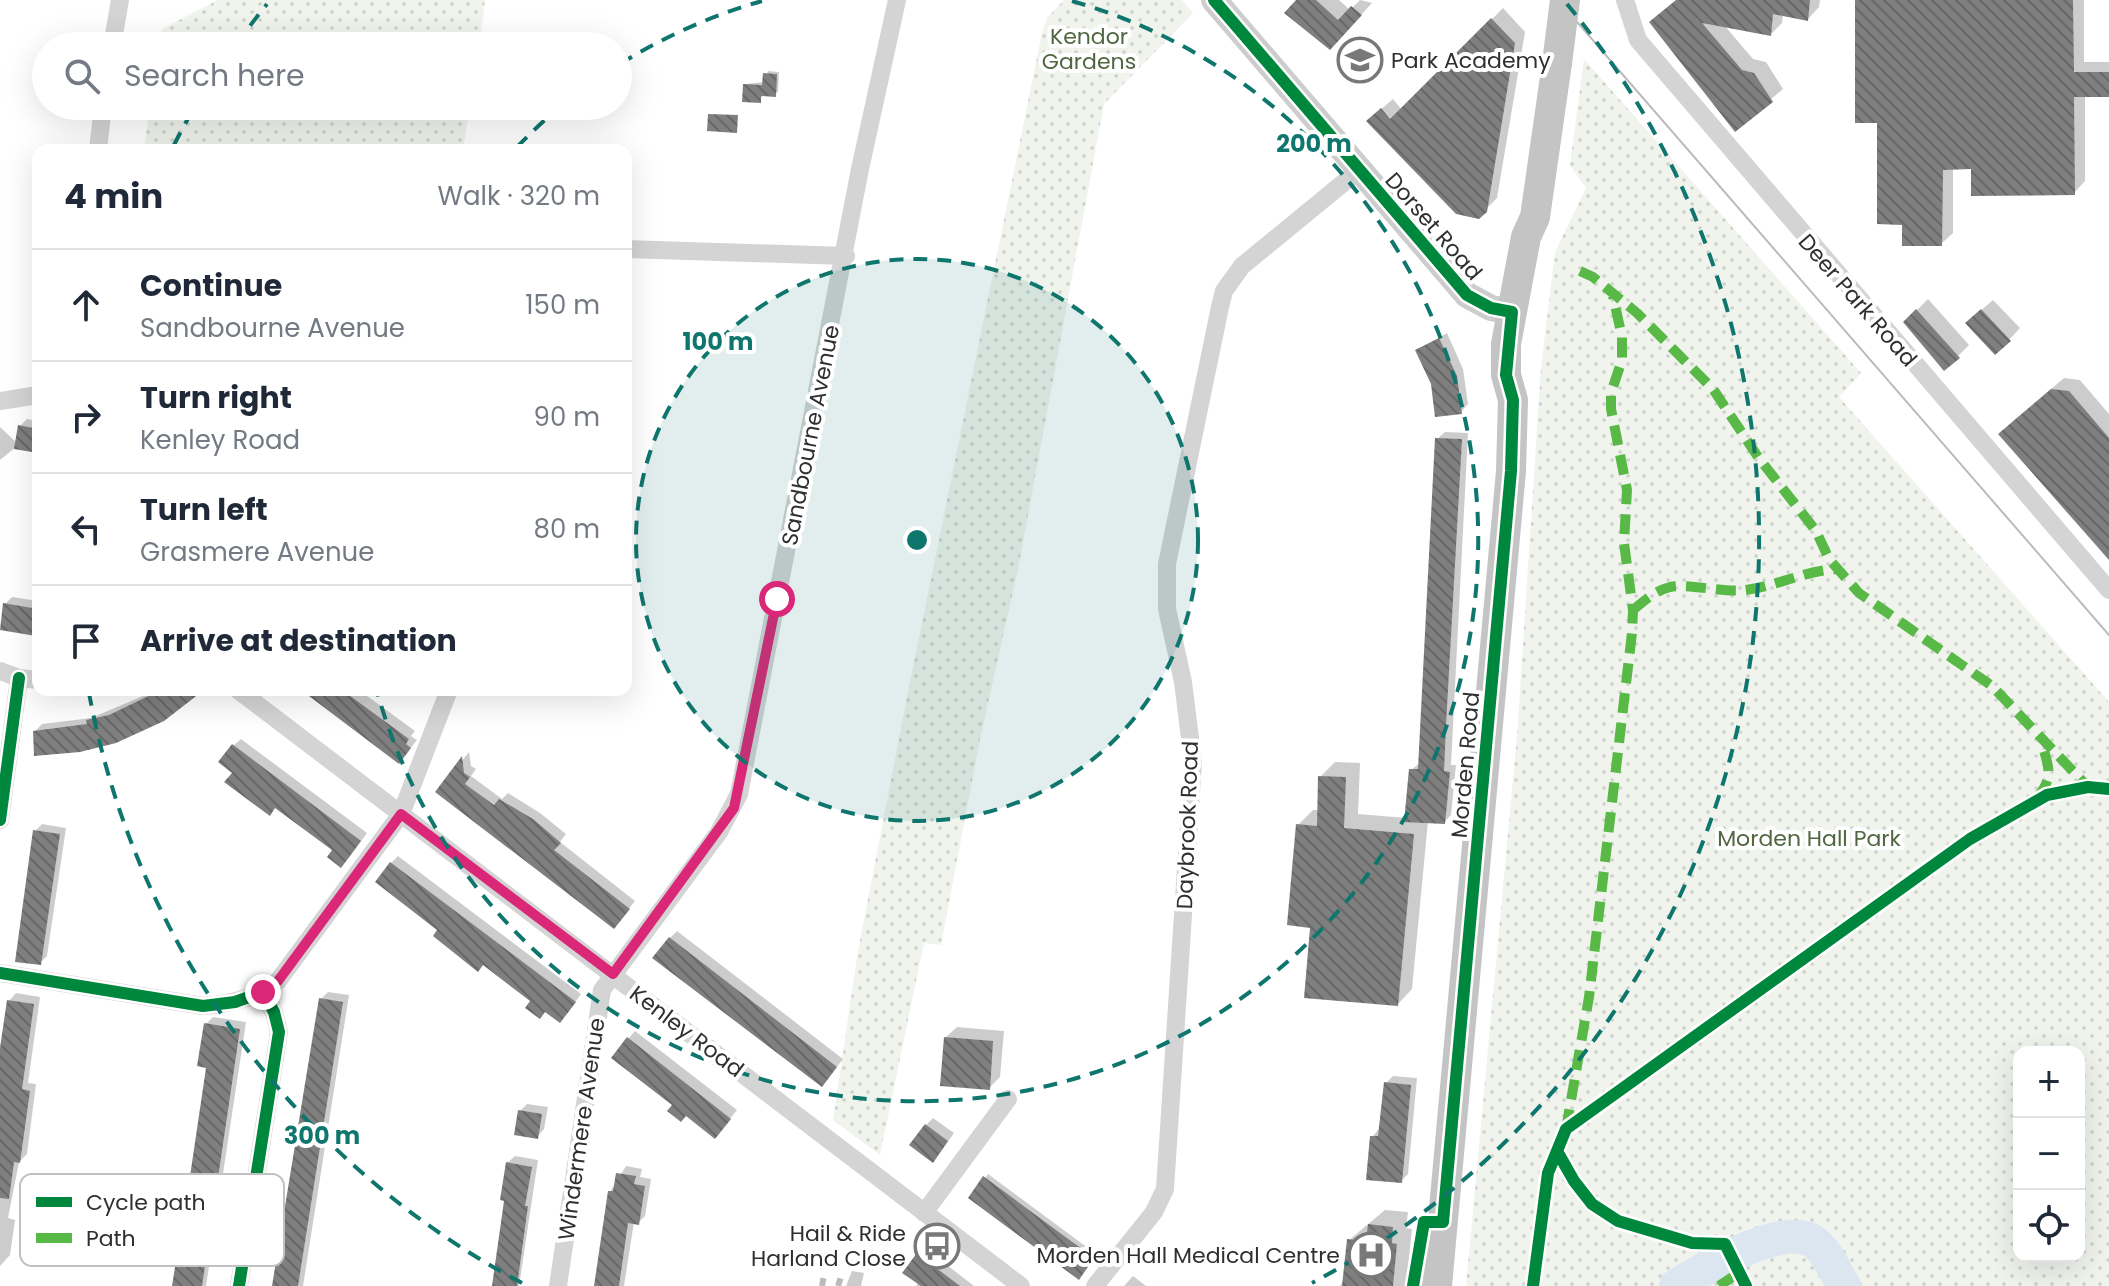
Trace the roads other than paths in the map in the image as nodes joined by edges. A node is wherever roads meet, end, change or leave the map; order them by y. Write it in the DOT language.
graph roads {
  1 [pos="120,0"];
  2 [pos="897,0"];
  3 [pos="1214,0"];
  4 [pos="1565,0"];
  5 [pos="1625,0"];
  6 [pos="114,32"];
  7 [pos="101,120"];
  8 [pos="99,144"];
  9 [pos="1359,170"];
  10 [pos="1535,217"];
  11 [pos="632,249"];
  12 [pos="846,256"];
  13 [pos="1512,312"];
  14 [pos="32,396"];
  15 [pos="1513,400"];
  16 [pos="0,401"];
  17 [pos="2109,590"];
  18 [pos="0,671"];
  19 [pos="29,679"];
  20 [pos="246,696"];
  21 [pos="447,696"];
  22 [pos="401,814"];
  23 [pos="0,820"];
  24 [pos="0,973"];
  25 [pos="613,974"];
  26 [pos="263,992"];
  27 [pos="1008,1099"];
  28 [pos="257,1174"];
  29 [pos="924,1213"];
  30 [pos="242,1266"];
  31 [pos="239,1286"];
  32 [pos="558,1286"];
  33 [pos="1021,1286"];
  34 [pos="1095,1286"];
  35 [pos="1437,1286"];
  1 -- 6 [label="street"];
  2 -- 12 [label="street, Sandbourne Avenue"];
  3 -- 9 [label="main road, Dorset Road"];
  4 -- 10 [label="highway, Morden Road, bridge"];
  5 -- 17 [label="street, Deer Park Road"];
  7 -- 8 [label="street"];
  9 -- 13 [label="main road, Dorset Road"];
  9 -- 34 [label="street, Daybrook Road"];
  10 -- 13 [label="highway, Morden Road"];
  10 -- 15 [label="highway, Morden Road"];
  11 -- 12 [label="street"];
  12 -- 25 [label="street, Sandbourne Avenue"];
  13 -- 15 [label="highway, Morden Road"];
  14 -- 16 [label="street"];
  15 -- 35 [label="highway, Morden Road"];
  18 -- 19 [label="street"];
  19 -- 23 [label="street"];
  20 -- 22 [label="street, Kenley Road"];
  21 -- 22 [label="street"];
  22 -- 25 [label="street, Kenley Road"];
  22 -- 26 [label="street"];
  24 -- 26 [label="street"];
  25 -- 29 [label="street, Kenley Road"];
  25 -- 32 [label="street, Windermere Avenue"];
  26 -- 28 [label="street"];
  27 -- 29 [label="street"];
  29 -- 33 [label="street, Kenley Road"];
  30 -- 31 [label="street"];
}
